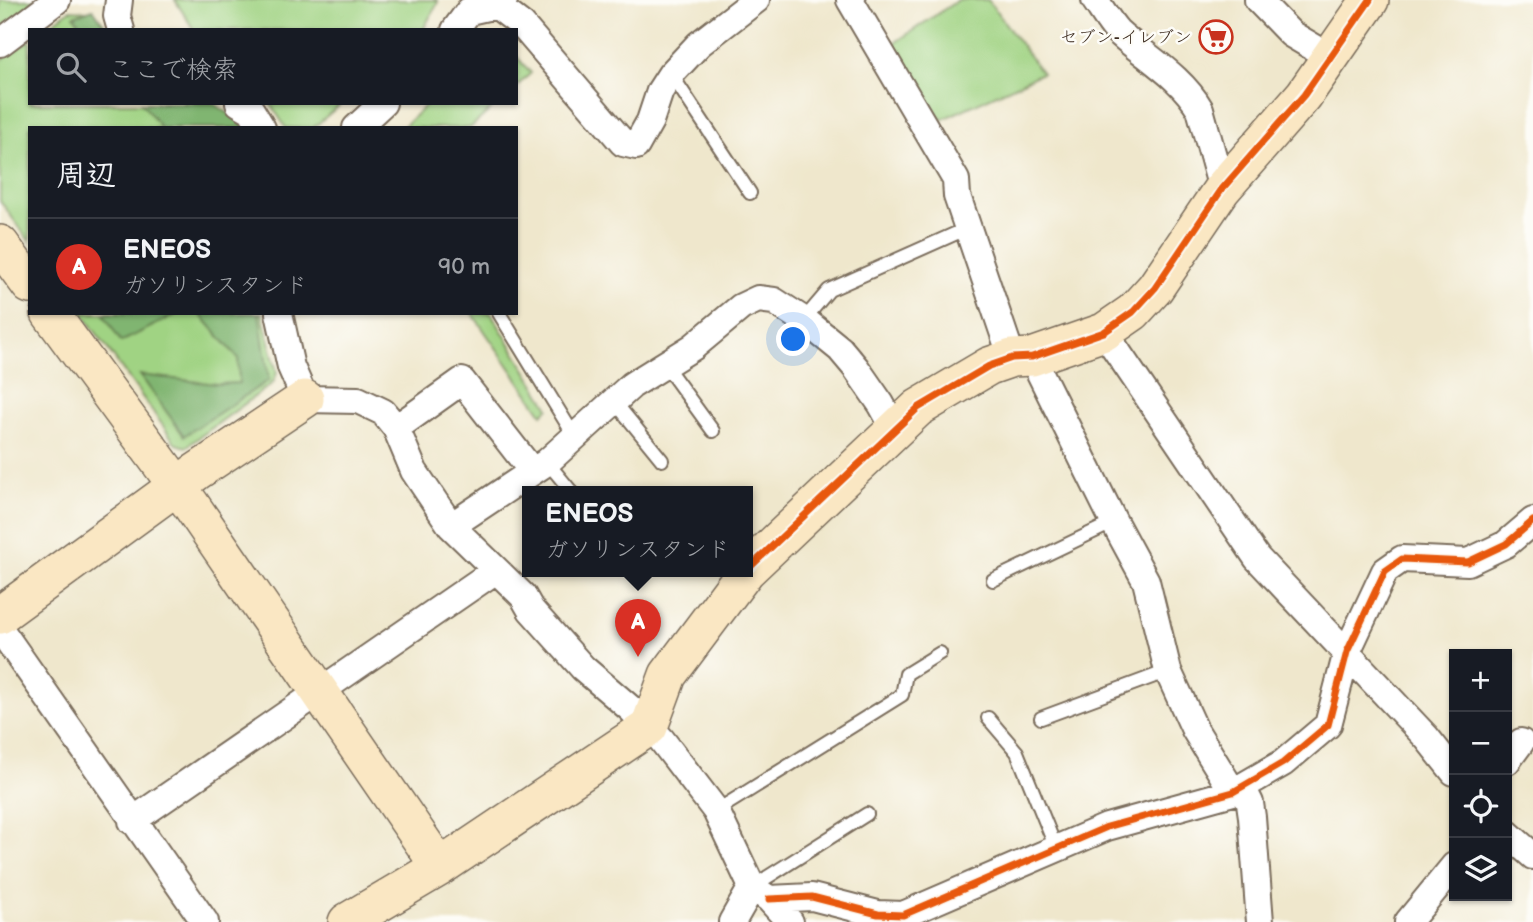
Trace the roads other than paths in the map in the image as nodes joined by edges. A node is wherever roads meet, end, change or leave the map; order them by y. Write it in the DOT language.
graph roads {
  1 [pos="57,0"];
  2 [pos="119,0"];
  3 [pos="756,0"];
  4 [pos="850,0"];
  5 [pos="1095,0"];
  6 [pos="1258,0"];
  7 [pos="1370,0"];
  8 [pos="500,3"];
  9 [pos="120,28"];
  10 [pos="456,28"];
  11 [pos="0,43"];
  12 [pos="1330,57"];
  13 [pos="671,74"];
  14 [pos="242,105"];
  15 [pos="381,105"];
  16 [pos="261,126"];
  17 [pos="358,126"];
  18 [pos="1222,189"];
  19 [pos="750,193"];
  20 [pos="968,228"];
  21 [pos="0,244"];
  22 [pos="28,282"];
  23 [pos="812,310"];
  24 [pos="51,315"];
  25 [pos="279,315"];
  26 [pos="500,315"];
  27 [pos="1104,332"];
  28 [pos="1022,357"];
  29 [pos="665,365"];
  30 [pos="305,399"];
  31 [pos="614,401"];
  32 [pos="396,428"];
  33 [pos="895,429"];
  34 [pos="713,431"];
  35 [pos="575,436"];
  36 [pos="662,460"];
  37 [pos="539,467"];
  38 [pos="177,486"];
  39 [pos="564,486"];
  40 [pos="1114,522"];
  41 [pos="452,526"];
  42 [pos="1531,526"];
  43 [pos="753,564"];
  44 [pos="496,570"];
  45 [pos="742,577"];
  46 [pos="993,580"];
  47 [pos="0,615"];
  48 [pos="0,629"];
  49 [pos="1347,652"];
  50 [pos="940,653"];
  51 [pos="1168,671"];
  52 [pos="319,691"];
  53 [pos="988,718"];
  54 [pos="1041,718"];
  55 [pos="649,727"];
  56 [pos="1449,766"];
  57 [pos="1237,790"];
  58 [pos="716,811"];
  59 [pos="867,814"];
  60 [pos="132,821"];
  61 [pos="1512,837"];
  62 [pos="1056,848"];
  63 [pos="1533,856"];
  64 [pos="440,867"];
  65 [pos="1449,872"];
  66 [pos="761,893"];
  67 [pos="205,922"];
  68 [pos="347,922"];
  69 [pos="732,922"];
  70 [pos="790,922"];
  71 [pos="1260,922"];
  72 [pos="1408,922"];
  1 -- 11 [label="street"];
  2 -- 9 [label="street"];
  3 -- 13 [label="street"];
  4 -- 20 [label="street"];
  5 -- 18 [label="street"];
  6 -- 12 [label="street"];
  7 -- 12 [label="street"];
  8 -- 10 [label="street"];
  8 -- 13 [label="street"];
  12 -- 18 [label="street"];
  13 -- 19 [label="lane"];
  14 -- 16 [label="street"];
  15 -- 17 [label="street"];
  18 -- 27 [label="street"];
  20 -- 23 [label="lane"];
  20 -- 28 [label="street"];
  21 -- 22 [label="street"];
  24 -- 38 [label="street"];
  25 -- 30 [label="street"];
  26 -- 35 [label="lane"];
  27 -- 28 [label="street"];
  27 -- 49 [label="street"];
  28 -- 33 [label="street"];
  28 -- 40 [label="street"];
  29 -- 31 [label="street"];
  29 -- 33 [label="street"];
  29 -- 34 [label="lane"];
  30 -- 32 [label="street"];
  30 -- 38 [label="street"];
  31 -- 35 [label="street"];
  31 -- 36 [label="lane"];
  32 -- 37 [label="street"];
  32 -- 41 [label="street"];
  33 -- 43 [label="street"];
  35 -- 37 [label="street"];
  37 -- 39 [label="lane"];
  37 -- 41 [label="street"];
  38 -- 47 [label="street"];
  38 -- 52 [label="street"];
  40 -- 46 [label="lane"];
  40 -- 51 [label="street"];
  41 -- 44 [label="street"];
  42 -- 49 [label="street"];
  44 -- 52 [label="street"];
  44 -- 55 [label="street"];
  45 -- 55 [label="street"];
  48 -- 60 [label="street"];
  49 -- 56 [label="street"];
  49 -- 57 [label="street"];
  50 -- 58 [label="lane"];
  51 -- 54 [label="lane"];
  51 -- 57 [label="street"];
  52 -- 60 [label="street"];
  52 -- 64 [label="street"];
  53 -- 62 [label="lane"];
  55 -- 58 [label="street"];
  55 -- 64 [label="street"];
  57 -- 62 [label="street"];
  57 -- 71 [label="street"];
  58 -- 66 [label="street"];
  59 -- 66 [label="lane"];
  60 -- 67 [label="street"];
  61 -- 63 [label="street"];
  62 -- 66 [label="street"];
  64 -- 68 [label="street"];
  65 -- 72 [label="street"];
  66 -- 69 [label="street"];
  66 -- 70 [label="street"];
}
